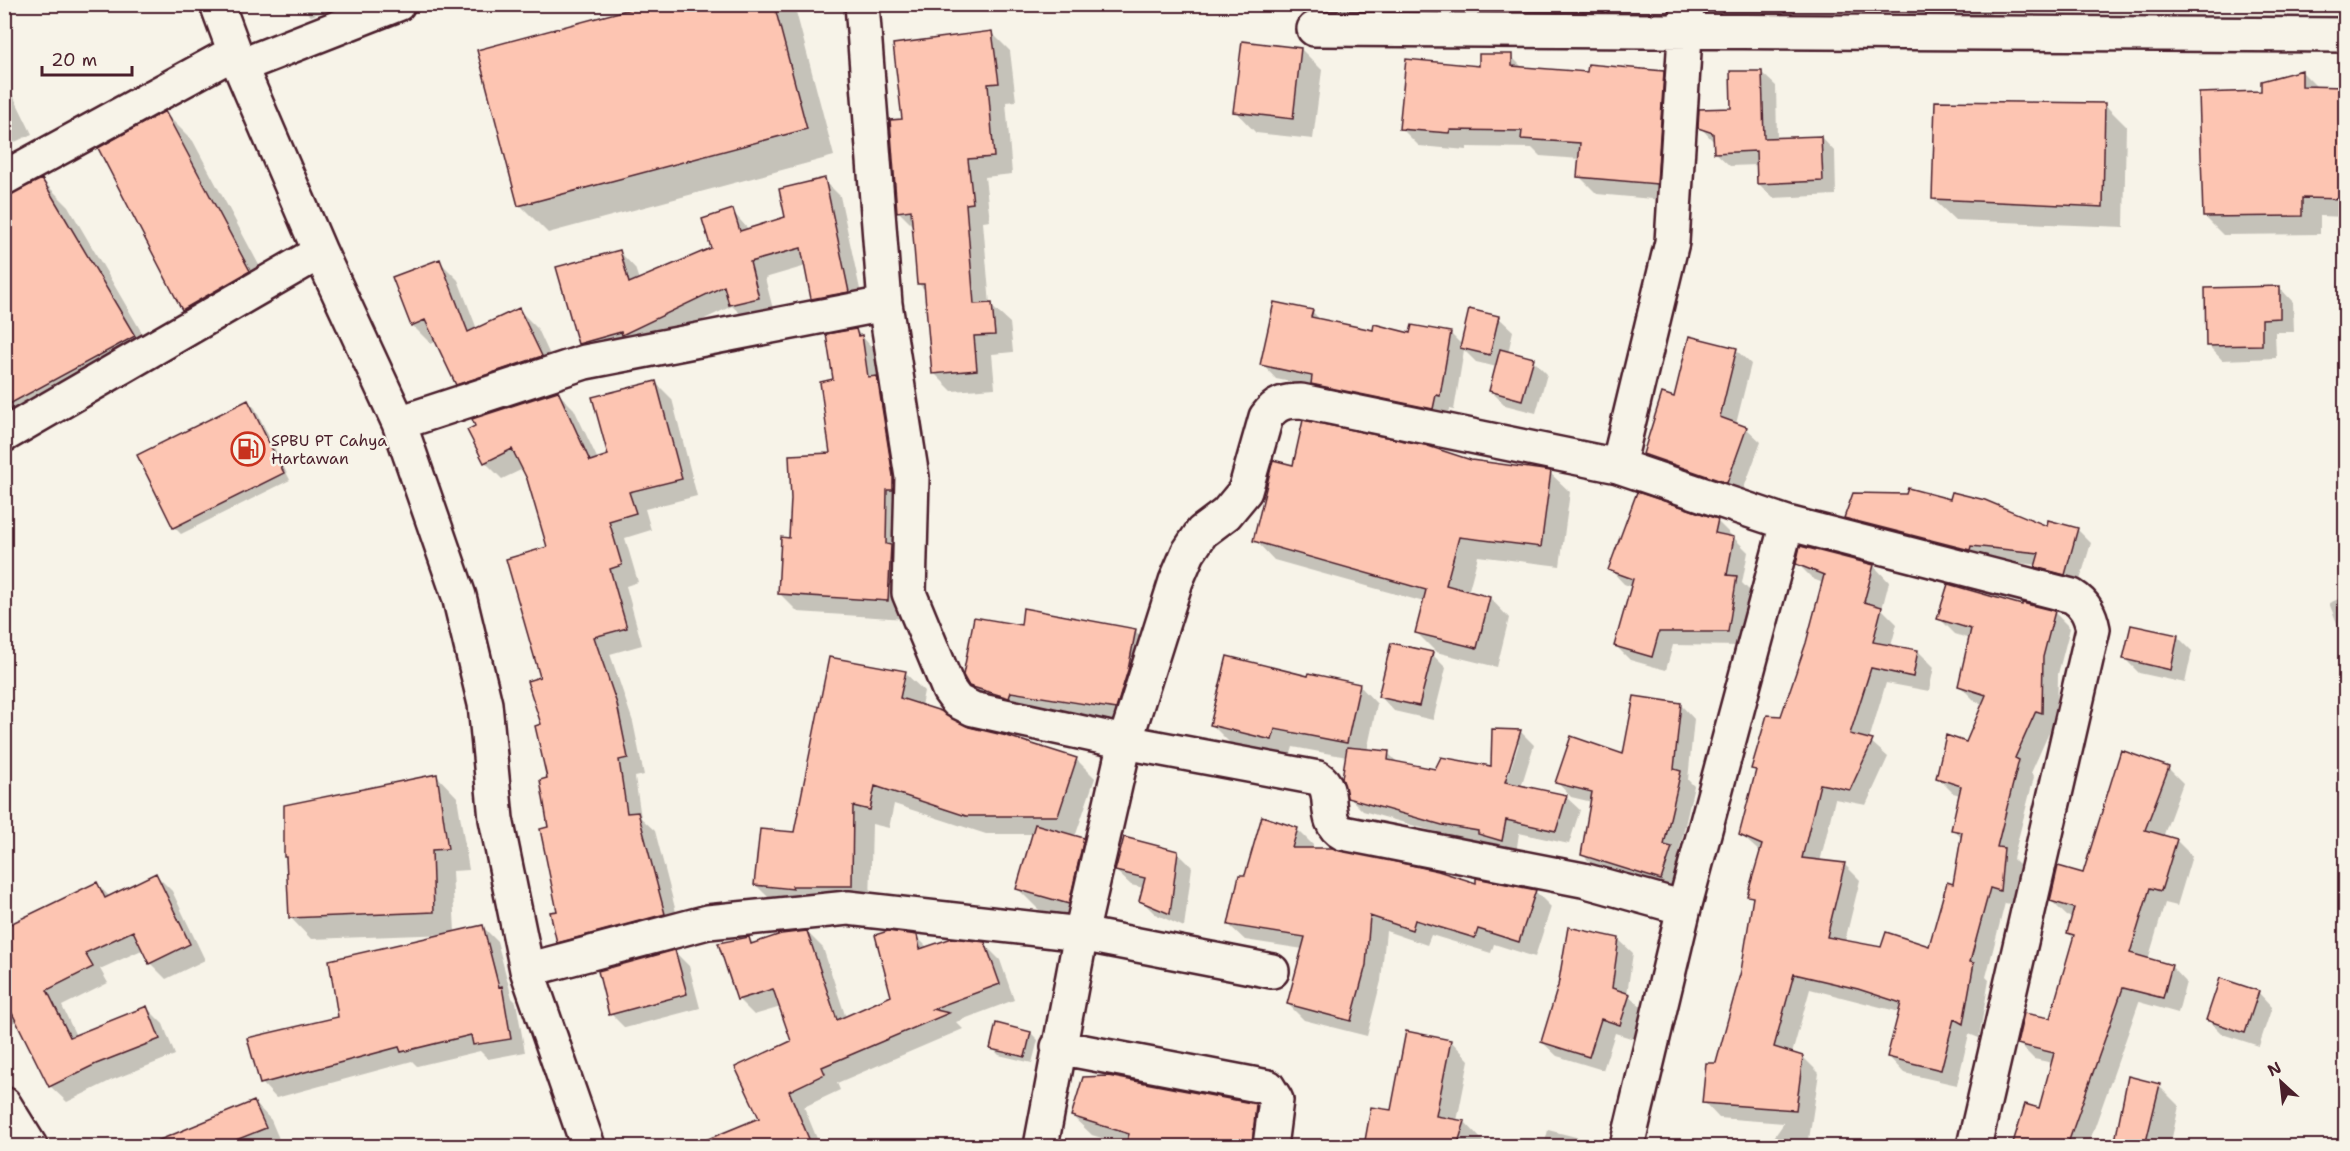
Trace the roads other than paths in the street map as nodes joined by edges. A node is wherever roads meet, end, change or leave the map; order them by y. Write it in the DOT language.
graph roads {
  1 [pos="217,4"];
  2 [pos="398,4"];
  3 [pos="862,4"];
  4 [pos="1475,18"];
  5 [pos="1687,18"];
  6 [pos="1314,29"];
  7 [pos="2346,35"];
  8 [pos="237,59"];
  9 [pos="4,178"];
  10 [pos="320,252"];
  11 [pos="885,304"];
  12 [pos="399,423"];
  13 [pos="4,435"];
  14 [pos="1618,466"];
  15 [pos="1787,524"];
  16 [pos="1125,742"];
  17 [pos="1684,908"];
  18 [pos="1081,934"];
  19 [pos="527,970"];
  20 [pos="1272,971"];
  21 [pos="1058,1047"];
  22 [pos="4,1104"];
  23 [pos="30,1146"];
  24 [pos="588,1146"];
  25 [pos="1041,1146"];
  26 [pos="1270,1146"];
  27 [pos="1627,1146"];
  28 [pos="1974,1146"];
  1 -- 8 [label="street"];
  2 -- 8 [label="street"];
  3 -- 11 [label="street"];
  4 -- 5 [label="street"];
  4 -- 6 [label="street"];
  5 -- 7 [label="street"];
  5 -- 14 [label="street"];
  8 -- 9 [label="street"];
  8 -- 10 [label="street"];
  10 -- 12 [label="street"];
  10 -- 13 [label="street"];
  11 -- 12 [label="street"];
  11 -- 16 [label="street"];
  12 -- 19 [label="street"];
  14 -- 15 [label="street"];
  14 -- 16 [label="street"];
  15 -- 17 [label="street"];
  15 -- 28 [label="street"];
  16 -- 17 [label="street"];
  16 -- 18 [label="street"];
  17 -- 27 [label="street"];
  18 -- 19 [label="street"];
  18 -- 20 [label="street"];
  18 -- 21 [label="street"];
  19 -- 24 [label="street"];
  21 -- 25 [label="street"];
  21 -- 26 [label="street"];
  22 -- 23 [label="street"];
}
